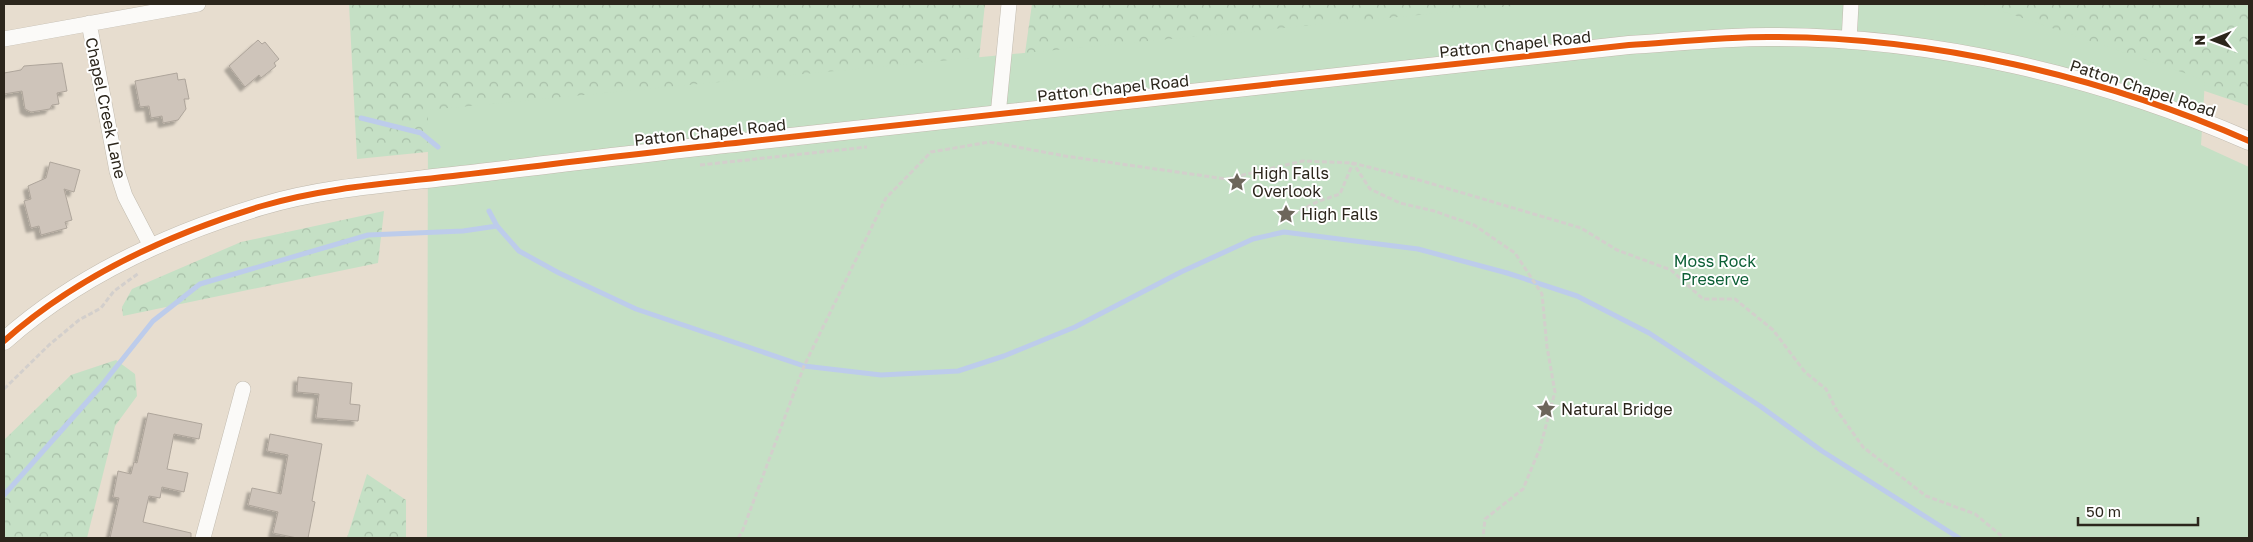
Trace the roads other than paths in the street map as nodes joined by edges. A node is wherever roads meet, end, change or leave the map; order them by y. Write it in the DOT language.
graph roads {
  1 [pos="198,4"];
  2 [pos="1009,4"];
  3 [pos="1851,4"];
  4 [pos="89,23"];
  5 [pos="4,39"];
  6 [pos="1850,41"];
  7 [pos="998,115"];
  8 [pos="2249,141"];
  9 [pos="151,246"];
  10 [pos="4,341"];
  11 [pos="243,389"];
  12 [pos="203,538"];
  1 -- 4 [label="street, Chapel Creek Lane"];
  2 -- 7 [label="street"];
  3 -- 6 [label="street"];
  4 -- 5 [label="street, Chapel Creek Lane"];
  4 -- 9 [label="street, Chapel Creek Lane"];
  6 -- 7 [label="street, Patton Chapel Road"];
  6 -- 8 [label="street, Patton Chapel Road"];
  7 -- 9 [label="street, Patton Chapel Road"];
  9 -- 10 [label="street, Patton Chapel Road"];
  11 -- 12 [label="street"];
}
